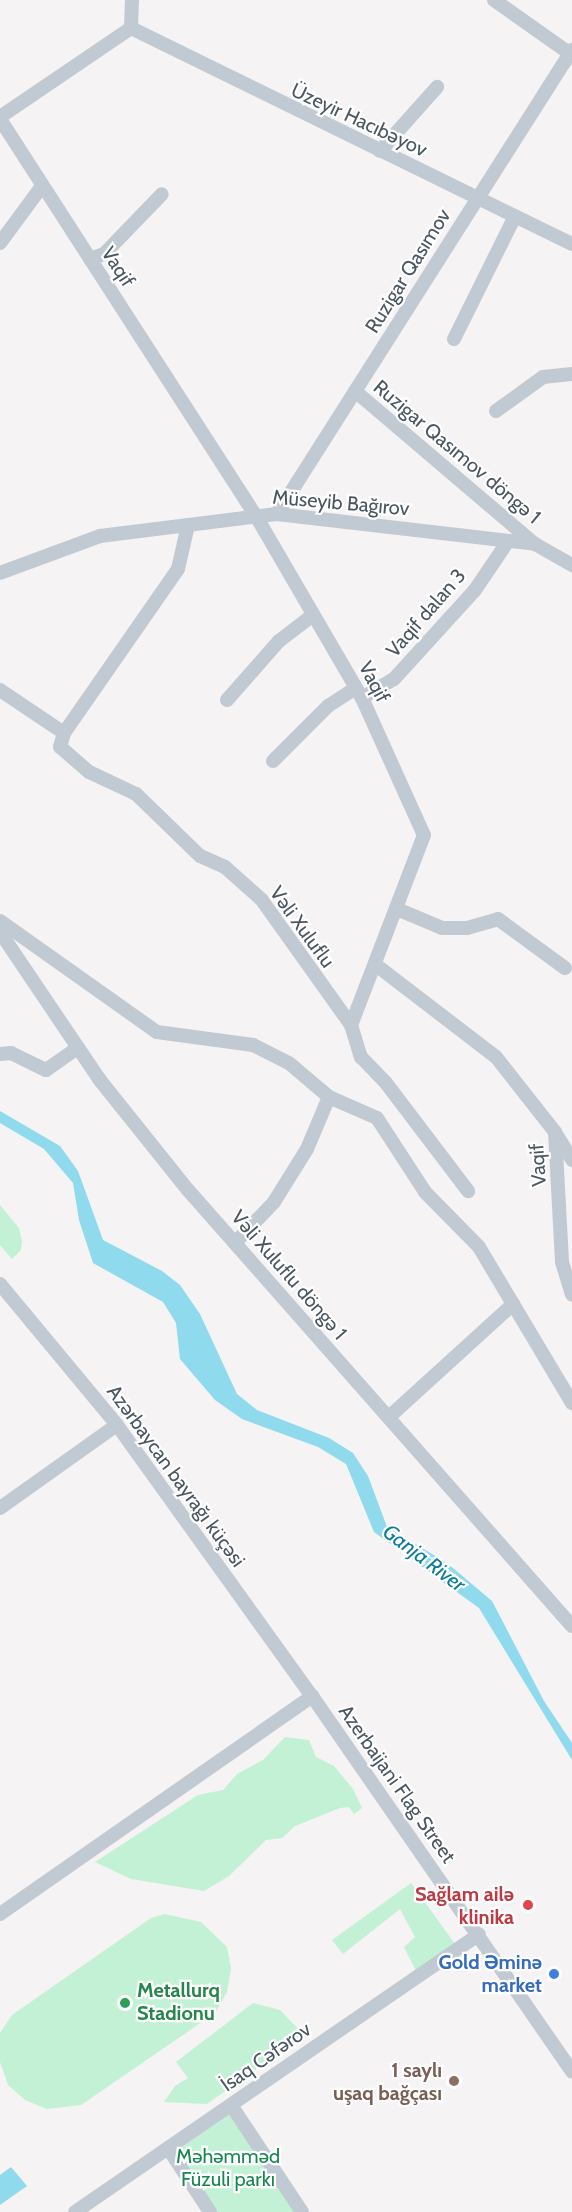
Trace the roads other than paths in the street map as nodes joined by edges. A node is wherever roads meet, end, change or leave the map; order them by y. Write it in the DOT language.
graph roads {
  1 [pos="132,0"];
  2 [pos="494,0"];
  3 [pos="131,28"];
  4 [pos="571,52"];
  5 [pos="437,87"];
  6 [pos="0,118"];
  7 [pos="380,152"];
  8 [pos="42,186"];
  9 [pos="162,194"];
  10 [pos="478,198"];
  11 [pos="514,216"];
  12 [pos="0,243"];
  13 [pos="572,244"];
  14 [pos="90,259"];
  15 [pos="454,339"];
  16 [pos="572,374"];
  17 [pos="355,391"];
  18 [pos="496,411"];
  19 [pos="277,514"];
  20 [pos="256,516"];
  21 [pos="188,525"];
  22 [pos="508,541"];
  23 [pos="535,544"];
  24 [pos="572,565"];
  25 [pos="0,573"];
  26 [pos="313,615"];
  27 [pos="0,690"];
  28 [pos="359,693"];
  29 [pos="227,700"];
  30 [pos="64,732"];
  31 [pos="273,761"];
  32 [pos="397,909"];
  33 [pos="0,921"];
  34 [pos="0,932"];
  35 [pos="376,965"];
  36 [pos="565,968"];
  37 [pos="351,1025"];
  38 [pos="78,1048"];
  39 [pos="0,1054"];
  40 [pos="328,1097"];
  41 [pos="555,1132"];
  42 [pos="572,1160"];
  43 [pos="468,1191"];
  44 [pos="235,1243"];
  45 [pos="567,1257"];
  46 [pos="572,1275"];
  47 [pos="0,1284"];
  48 [pos="572,1295"];
  49 [pos="513,1304"];
  50 [pos="572,1403"];
  51 [pos="389,1417"];
  52 [pos="117,1425"];
  53 [pos="0,1508"];
  54 [pos="572,1626"];
  55 [pos="312,1696"];
  56 [pos="0,1914"];
  57 [pos="479,1934"];
  58 [pos="572,2072"];
  59 [pos="231,2104"];
  60 [pos="168,2148"];
  61 [pos="75,2212"];
  62 [pos="210,2212"];
  63 [pos="302,2212"];
  1 -- 3 [label="street"];
  2 -- 4 [label="street"];
  3 -- 6 [label="street"];
  3 -- 7 [label="street, Üzeyir Hacıbəyov"];
  4 -- 10 [label="street, Ruzigar Qasımov"];
  5 -- 7 [label="street"];
  6 -- 8 [label="street, Vaqif"];
  7 -- 10 [label="street, Üzeyir Hacıbəyov"];
  8 -- 12 [label="street"];
  8 -- 14 [label="street, Vaqif"];
  9 -- 14 [label="street"];
  10 -- 11 [label="street, Üzeyir Hacıbəyov"];
  10 -- 17 [label="street, Ruzigar Qasımov"];
  11 -- 13 [label="street, Üzeyir Hacıbəyov"];
  11 -- 15 [label="street"];
  14 -- 20 [label="street, Vaqif"];
  16 -- 18 [label="street"];
  17 -- 19 [label="street, Ruzigar Qasımov"];
  17 -- 23 [label="street, Ruzigar Qasımov döngə 1"];
  19 -- 20 [label="street, Müseyib Bağırov"];
  19 -- 22 [label="street, Müseyib Bağırov"];
  20 -- 21 [label="street, Müseyib Bağırov"];
  20 -- 26 [label="street, Vaqif"];
  21 -- 25 [label="street, Müseyib Bağırov"];
  21 -- 30 [label="street"];
  22 -- 23 [label="street, Müseyib Bağırov"];
  22 -- 28 [label="street, Vaqif dalan 3"];
  23 -- 24 [label="street, Müseyib Bağırov"];
  26 -- 28 [label="street, Vaqif"];
  26 -- 29 [label="street"];
  27 -- 30 [label="street"];
  28 -- 31 [label="street, Vaqif dalan 3"];
  28 -- 32 [label="street, Vaqif"];
  30 -- 37 [label="street, Vəli Xuluflu"];
  32 -- 35 [label="street, Vaqif"];
  32 -- 36 [label="street"];
  33 -- 40 [label="street"];
  34 -- 38 [label="street, Vəli Xuluflu döngə 1"];
  35 -- 37 [label="street"];
  35 -- 41 [label="street, Vaqif"];
  37 -- 43 [label="street"];
  38 -- 39 [label="street"];
  38 -- 44 [label="street, Vəli Xuluflu döngə 1"];
  40 -- 44 [label="street"];
  40 -- 49 [label="street"];
  41 -- 42 [label="street"];
  41 -- 45 [label="street, Vaqif"];
  44 -- 51 [label="street, Vəli Xuluflu döngə 1"];
  45 -- 46 [label="street"];
  45 -- 48 [label="street, Vaqif"];
  47 -- 52 [label="street, Azərbaycan bayrağı küçəsi"];
  49 -- 50 [label="street"];
  49 -- 51 [label="street"];
  51 -- 54 [label="street, Vəli Xuluflu döngə 1"];
  52 -- 53 [label="street"];
  52 -- 55 [label="street, Azərbaycan bayrağı küçəsi"];
  55 -- 56 [label="street"];
  55 -- 57 [label="street, Azerbaijani Flag Street"];
  57 -- 58 [label="street, Azerbaijani Flag Street"];
  57 -- 59 [label="street, İsaq Cəfərov"];
  59 -- 60 [label="street, İsaq Cəfərov"];
  59 -- 63 [label="street"];
  60 -- 61 [label="street, İsaq Cəfərov"];
  60 -- 62 [label="street"];
}
